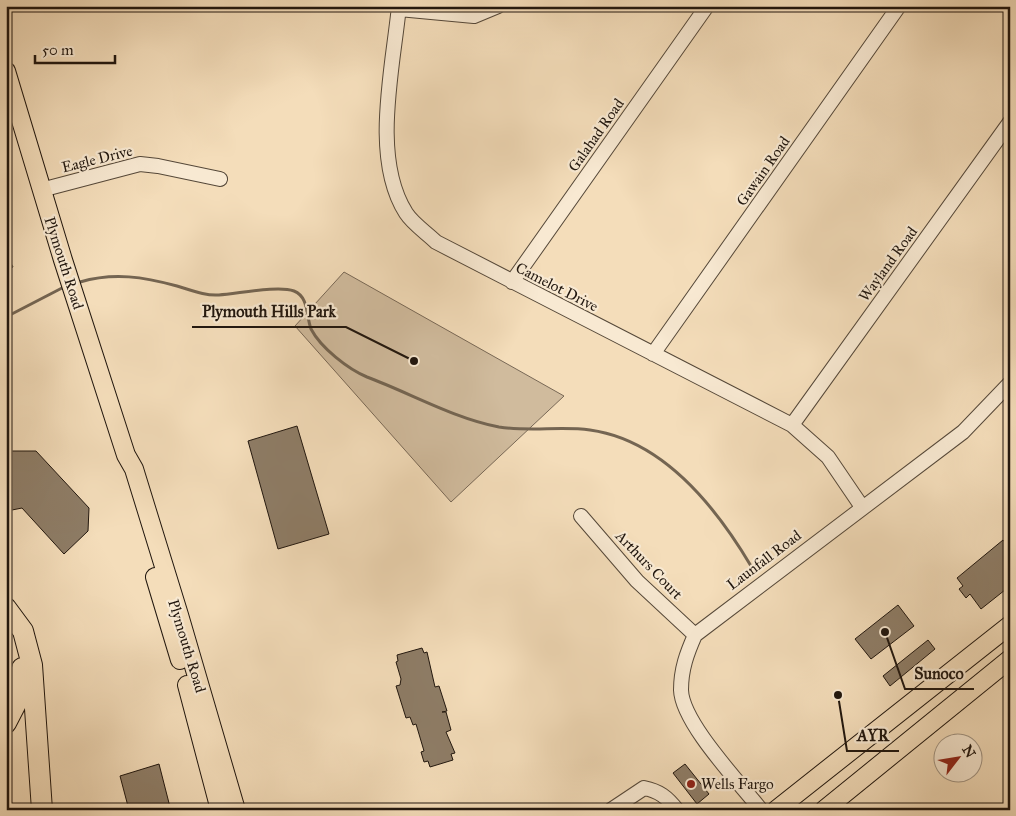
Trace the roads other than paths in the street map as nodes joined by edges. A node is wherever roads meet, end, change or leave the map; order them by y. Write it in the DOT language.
graph roads {
  1 [pos="498,6"];
  2 [pos="706,6"];
  3 [pos="900,6"];
  4 [pos="399,8"];
  5 [pos="6,70"];
  6 [pos="1010,122"];
  7 [pos="220,179"];
  8 [pos="41,190"];
  9 [pos="512,282"];
  10 [pos="652,354"];
  11 [pos="1010,382"];
  12 [pos="792,425"];
  13 [pos="126,455"];
  14 [pos="862,507"];
  15 [pos="581,516"];
  16 [pos="6,608"];
  17 [pos="6,622"];
  18 [pos="1010,625"];
  19 [pos="695,635"];
  20 [pos="1010,659"];
  21 [pos="6,723"];
  22 [pos="42,810"];
  23 [pos="220,810"];
  24 [pos="236,810"];
  25 [pos="611,810"];
  26 [pos="677,810"];
  27 [pos="761,810"];
  28 [pos="776,810"];
  29 [pos="824,810"];
  1 -- 4 [label="street"];
  2 -- 9 [label="street, Galahad Road"];
  3 -- 10 [label="street, Gawain Road"];
  4 -- 9 [label="street, Camelot Drive"];
  5 -- 8 [label="main road, Plymouth Road"];
  6 -- 12 [label="street, Wayland Road"];
  7 -- 8 [label="street, Eagle Drive"];
  8 -- 13 [label="main road, Plymouth Road"];
  9 -- 10 [label="street, Camelot Drive"];
  10 -- 12 [label="street, Camelot Drive"];
  11 -- 14 [label="street, Launfall Road"];
  12 -- 14 [label="street, Camelot Drive"];
  13 -- 23 [label="main road, Plymouth Road"];
  13 -- 24 [label="main road, Plymouth Road"];
  14 -- 19 [label="street, Launfall Road"];
  15 -- 19 [label="street, Arthurs Court"];
  16 -- 22 [label="highway"];
  17 -- 21 [label="highway"];
  18 -- 28 [label="main road"];
  19 -- 27 [label="street, Launfall Road"];
  20 -- 29 [label="main road"];
  25 -- 26 [label="street"];
}
